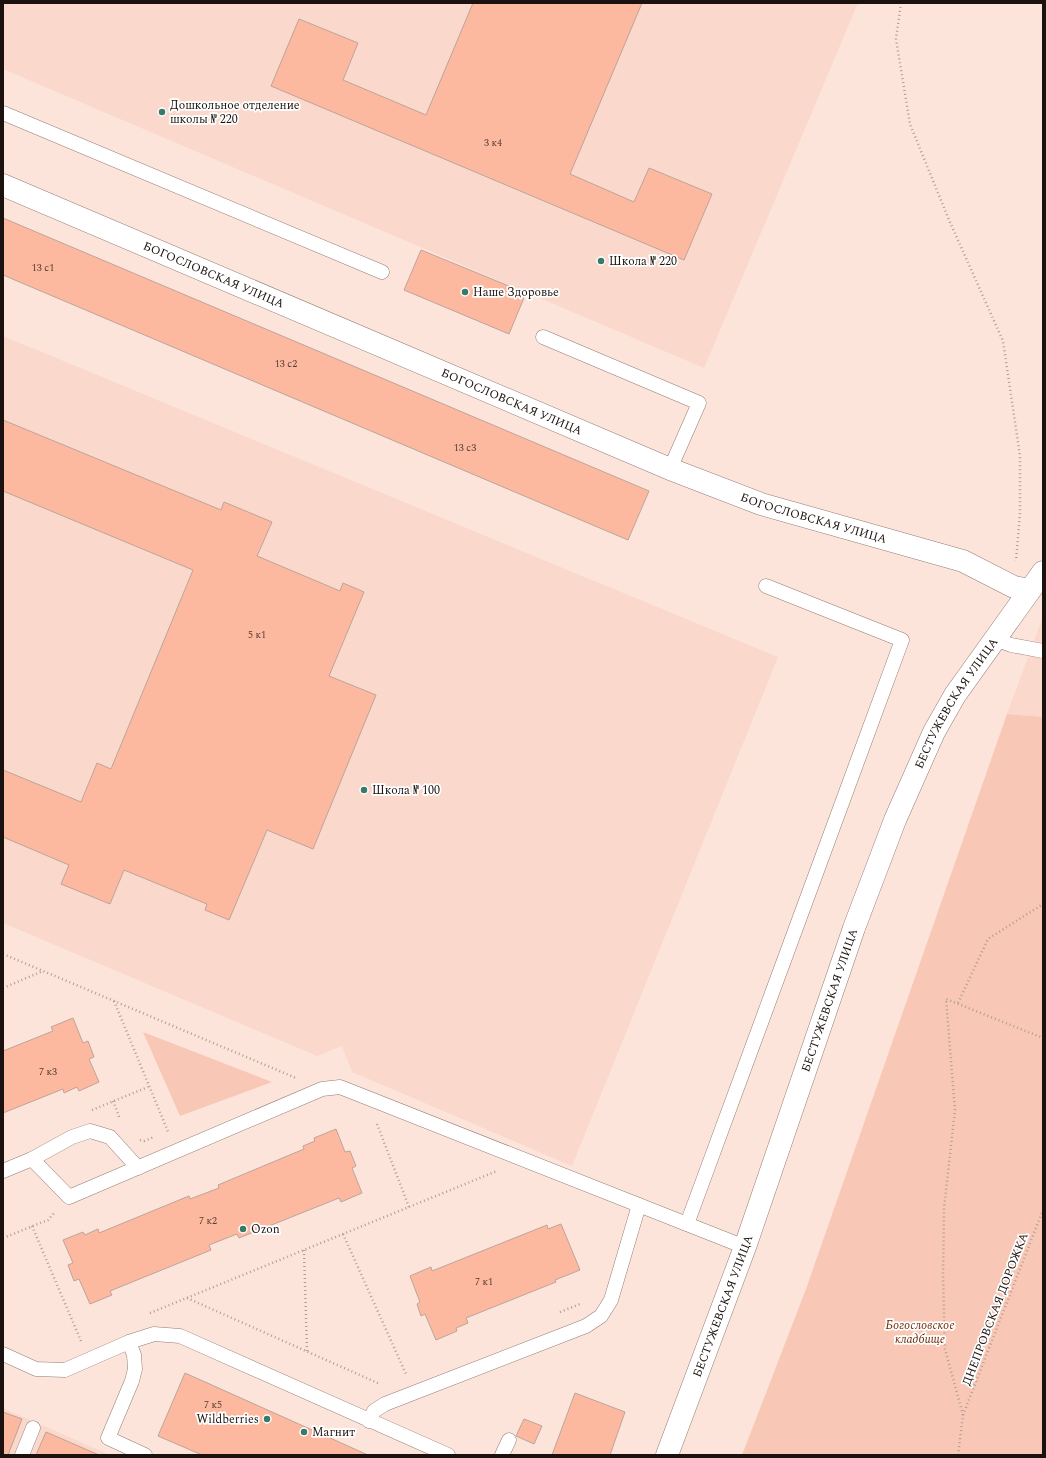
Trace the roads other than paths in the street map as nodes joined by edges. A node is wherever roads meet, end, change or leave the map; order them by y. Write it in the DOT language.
graph roads {
  1 [pos="3,114"];
  2 [pos="3,185"];
  3 [pos="382,272"];
  4 [pos="543,337"];
  5 [pos="670,468"];
  6 [pos="1043,572"];
  7 [pos="766,586"];
  8 [pos="1022,589"];
  9 [pos="995,639"];
  10 [pos="1043,651"];
  11 [pos="32,1159"];
  12 [pos="138,1168"];
  13 [pos="3,1171"];
  14 [pos="639,1205"];
  15 [pos="687,1224"];
  16 [pos="745,1247"];
  17 [pos="129,1342"];
  18 [pos="3,1354"];
  19 [pos="369,1421"];
  20 [pos="33,1428"];
  21 [pos="509,1440"];
  22 [pos="22,1455"];
  23 [pos="145,1455"];
  24 [pos="448,1455"];
  25 [pos="502,1455"];
  26 [pos="667,1455"];
  1 -- 3 [label="lane"];
  2 -- 5 [label="street, БОГОСЛОВСКАЯ УЛИЦА"];
  4 -- 5 [label="lane"];
  5 -- 8 [label="street, БОГОСЛОВСКАЯ УЛИЦА"];
  6 -- 8 [label="street, БЕСТУЖЕВСКАЯ УЛИЦА"];
  7 -- 15 [label="lane"];
  8 -- 9 [label="street, БЕСТУЖЕВСКАЯ УЛИЦА"];
  9 -- 10 [label="lane"];
  9 -- 16 [label="street, БЕСТУЖЕВСКАЯ УЛИЦА"];
  11 -- 12 [label="lane"];
  11 -- 12 [label="lane"];
  11 -- 13 [label="lane"];
  12 -- 14 [label="lane"];
  14 -- 15 [label="lane"];
  14 -- 19 [label="lane"];
  15 -- 16 [label="lane"];
  16 -- 26 [label="street, БЕСТУЖЕВСКАЯ УЛИЦА"];
  17 -- 18 [label="lane"];
  17 -- 19 [label="lane"];
  17 -- 23 [label="lane"];
  19 -- 24 [label="lane"];
  20 -- 22 [label="lane"];
  21 -- 25 [label="lane"];
}
